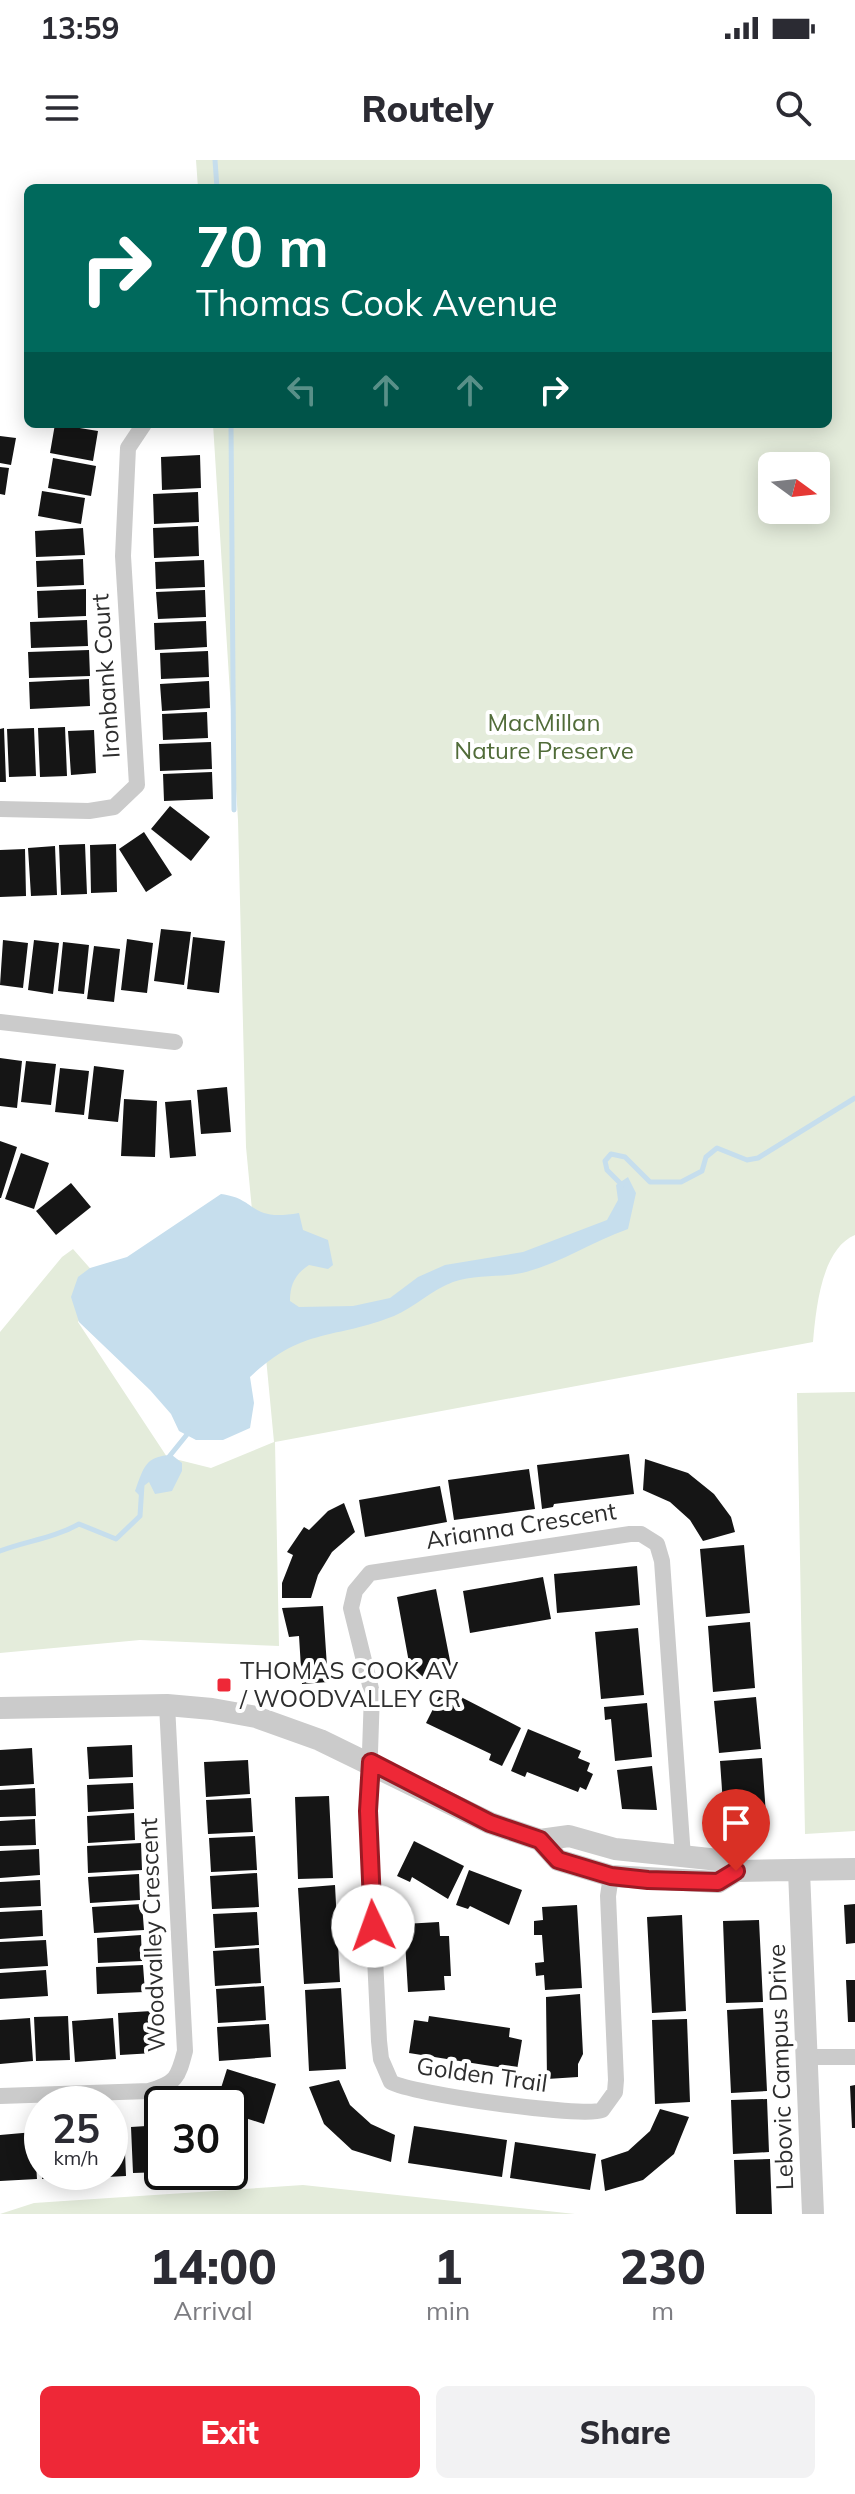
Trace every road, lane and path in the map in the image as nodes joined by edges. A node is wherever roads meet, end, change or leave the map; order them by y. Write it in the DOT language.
graph roads {
  1 [pos="141,428"];
  2 [pos="0,809"];
  3 [pos="0,1022"];
  4 [pos="175,1042"];
  5 [pos="167,1705"];
  6 [pos="0,1708"];
  7 [pos="371,1762"];
  8 [pos="540,1840"];
  9 [pos="683,1857"];
  10 [pos="855,1869"];
  11 [pos="736,1871"];
  12 [pos="799,1871"];
  13 [pos="611,1876"];
  14 [pos="809,2057"];
  15 [pos="855,2057"];
  16 [pos="0,2096"];
  17 [pos="813,2214"];
  1 -- 2 [label="street, Ironbank Court"];
  3 -- 4 [label="street"];
  5 -- 6 [label="street"];
  5 -- 7 [label="street"];
  5 -- 16 [label="street, Woodvalley Crescent"];
  7 -- 8 [label="street"];
  7 -- 9 [label="street, Arianna Crescent"];
  7 -- 13 [label="street, Golden Trail"];
  8 -- 9 [label="street"];
  8 -- 13 [label="street"];
  9 -- 11 [label="street"];
  10 -- 12 [label="street"];
  11 -- 12 [label="street"];
  11 -- 13 [label="street"];
  12 -- 14 [label="street, Lebovic Campus Drive"];
  14 -- 15 [label="street"];
  14 -- 17 [label="street, Lebovic Campus Drive"];
}
